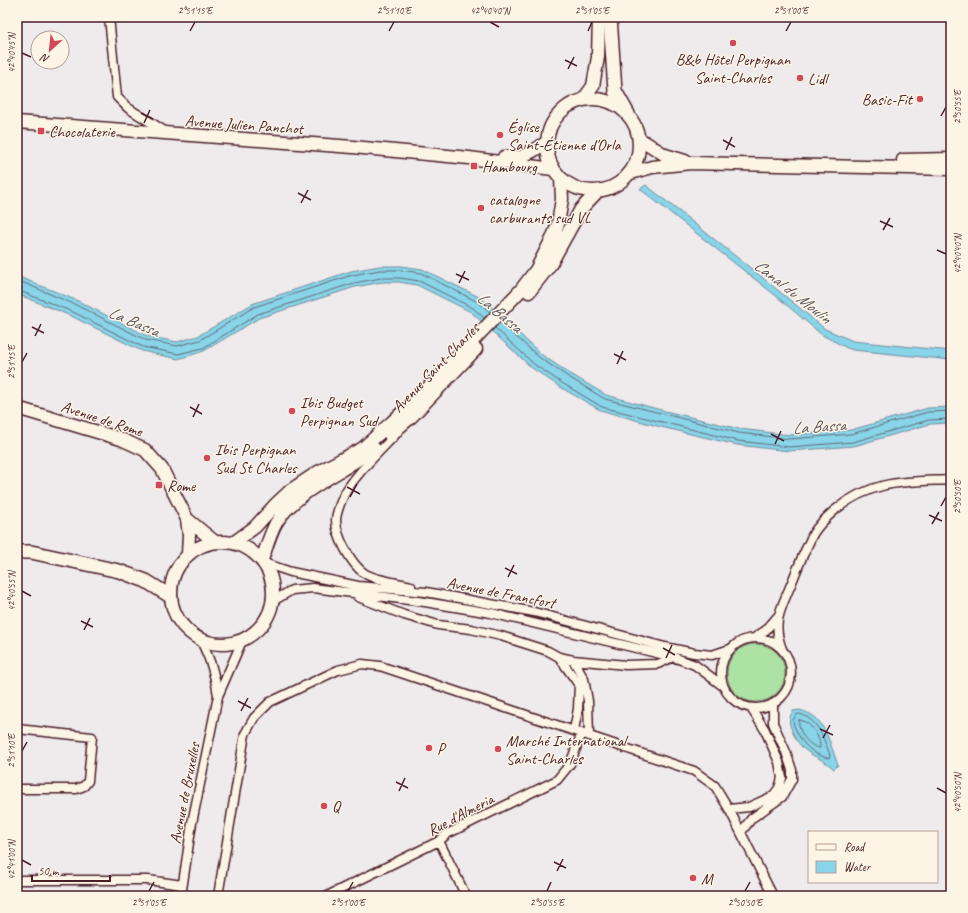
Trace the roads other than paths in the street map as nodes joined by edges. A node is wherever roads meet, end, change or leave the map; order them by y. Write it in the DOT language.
graph roads {
  1 [pos="109,17"];
  2 [pos="595,17"];
  3 [pos="599,17"];
  4 [pos="610,17"];
  5 [pos="599,33"];
  6 [pos="583,100"];
  7 [pos="628,114"];
  8 [pos="17,122"];
  9 [pos="170,134"];
  10 [pos="640,139"];
  11 [pos="547,142"];
  12 [pos="469,158"];
  13 [pos="951,159"];
  14 [pos="691,163"];
  15 [pos="850,166"];
  16 [pos="951,169"];
  17 [pos="631,173"];
  18 [pos="557,174"];
  19 [pos="597,192"];
  20 [pos="508,310"];
  21 [pos="484,334"];
  22 [pos="17,408"];
  23 [pos="411,417"];
  24 [pos="951,480"];
  25 [pos="186,518"];
  26 [pos="215,542"];
  27 [pos="233,543"];
  28 [pos="17,552"];
  29 [pos="188,554"];
  30 [pos="263,562"];
  31 [pos="350,594"];
  32 [pos="170,596"];
  33 [pos="273,601"];
  34 [pos="506,606"];
  35 [pos="778,616"];
  36 [pos="754,638"];
  37 [pos="201,640"];
  38 [pos="242,641"];
  39 [pos="730,649"];
  40 [pos="782,649"];
  41 [pos="559,657"];
  42 [pos="673,657"];
  43 [pos="573,660"];
  44 [pos="723,686"];
  45 [pos="218,696"];
  46 [pos="773,704"];
  47 [pos="751,708"];
  48 [pos="17,729"];
  49 [pos="574,730"];
  50 [pos="586,734"];
  51 [pos="17,789"];
  52 [pos="729,809"];
  53 [pos="741,832"];
  54 [pos="439,841"];
  55 [pos="17,880"];
  56 [pos="182,885"];
  57 [pos="772,895"];
  58 [pos="181,896"];
  59 [pos="218,896"];
  60 [pos="328,896"];
  61 [pos="466,896"];
  1 -- 9 [label="street"];
  2 -- 5 [label="street"];
  3 -- 5 [label="street"];
  4 -- 7 [label="main road"];
  5 -- 6 [label="street"];
  6 -- 7 [label="street"];
  6 -- 11 [label="street"];
  7 -- 10 [label="street"];
  8 -- 9 [label="street, Avenue Julien Panchot"];
  9 -- 12 [label="street, Avenue Julien Panchot"];
  10 -- 14 [label="street"];
  10 -- 17 [label="street"];
  11 -- 12 [label="street, Avenue Julien Panchot"];
  11 -- 18 [label="street"];
  12 -- 18 [label="street, Avenue Julien Panchot"];
  13 -- 15 [label="street"];
  14 -- 15 [label="street"];
  14 -- 17 [label="street"];
  15 -- 16 [label="street"];
  17 -- 19 [label="street"];
  18 -- 19 [label="street"];
  18 -- 20 [label="street, Avenue Saint-Charles"];
  19 -- 20 [label="street, Avenue Saint-Charles"];
  20 -- 21 [label="street, Avenue Saint-Charles"];
  21 -- 23 [label="street, Avenue Saint-Charles"];
  21 -- 27 [label="street, Avenue Saint-Charles"];
  22 -- 25 [label="street, Avenue de Rome"];
  23 -- 30 [label="street, Avenue Saint-Charles"];
  23 -- 34 [label="street"];
  24 -- 35 [label="street"];
  25 -- 26 [label="street, Avenue de Rome"];
  25 -- 29 [label="street, Avenue de Rome"];
  26 -- 27 [label="street"];
  26 -- 29 [label="street"];
  27 -- 30 [label="street"];
  28 -- 32 [label="main road"];
  29 -- 32 [label="street"];
  30 -- 33 [label="street"];
  30 -- 34 [label="street, Avenue de Francfort"];
  31 -- 33 [label="street, Avenue de Francfort"];
  31 -- 41 [label="street"];
  31 -- 42 [label="street, Avenue de Francfort"];
  32 -- 37 [label="street"];
  33 -- 38 [label="street"];
  34 -- 39 [label="street, Avenue de Francfort"];
  35 -- 36 [label="street"];
  35 -- 40 [label="street"];
  36 -- 39 [label="street"];
  36 -- 40 [label="street"];
  37 -- 38 [label="street"];
  37 -- 45 [label="street, Avenue de Bruxelles"];
  38 -- 45 [label="street, Avenue de Bruxelles"];
  39 -- 44 [label="street"];
  40 -- 46 [label="street"];
  41 -- 43 [label="street"];
  41 -- 49 [label="street"];
  42 -- 43 [label="street"];
  42 -- 44 [label="street, Avenue de Francfort"];
  43 -- 50 [label="street"];
  44 -- 47 [label="street"];
  45 -- 56 [label="street, Avenue de Bruxelles"];
  46 -- 47 [label="street"];
  46 -- 53 [label="street"];
  47 -- 52 [label="street"];
  48 -- 51 [label="street"];
  49 -- 50 [label="street"];
  49 -- 59 [label="street"];
  50 -- 52 [label="street"];
  50 -- 54 [label="street, Rue d'Almeria"];
  52 -- 53 [label="street"];
  53 -- 57 [label="street"];
  54 -- 60 [label="street, Rue d'Almeria"];
  54 -- 61 [label="street"];
  55 -- 56 [label="street"];
  56 -- 58 [label="street, Avenue de Bruxelles"];
}
